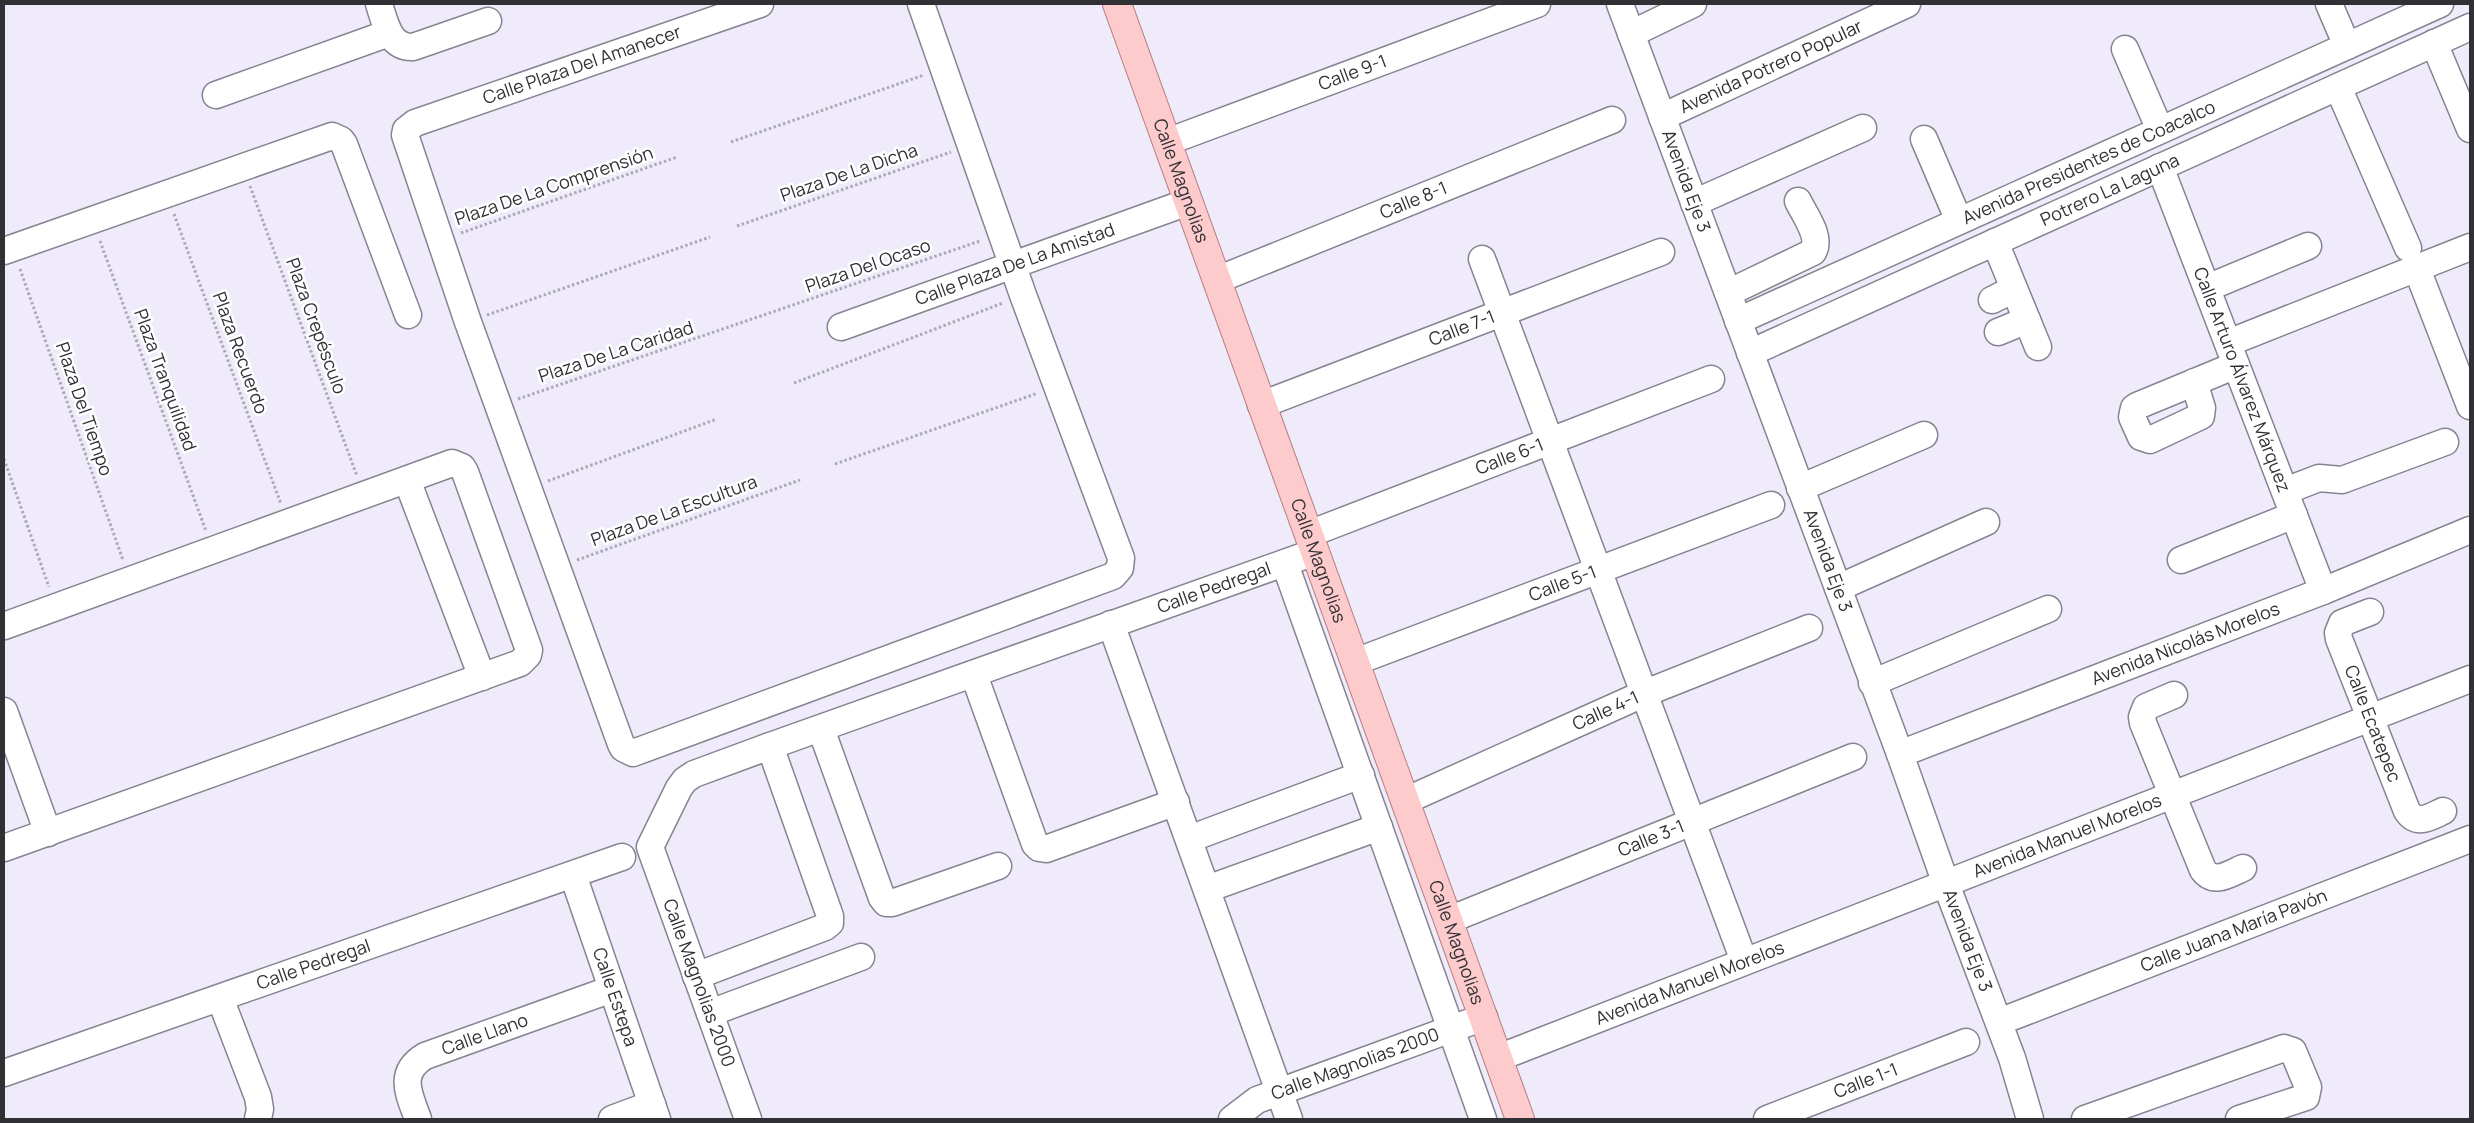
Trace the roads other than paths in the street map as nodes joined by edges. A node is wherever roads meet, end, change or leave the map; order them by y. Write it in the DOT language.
graph roads {
  1 [pos="379,4"];
  2 [pos="760,4"];
  3 [pos="921,4"];
  4 [pos="1117,4"];
  5 [pos="1537,4"];
  6 [pos="1620,4"];
  7 [pos="1694,4"];
  8 [pos="1907,4"];
  9 [pos="2329,4"];
  10 [pos="2440,4"];
  11 [pos="488,21"];
  12 [pos="2470,27"];
  13 [pos="390,33"];
  14 [pos="1630,34"];
  15 [pos="2434,43"];
  16 [pos="2347,46"];
  17 [pos="2125,49"];
  18 [pos="2338,87"];
  19 [pos="216,95"];
  20 [pos="1662,117"];
  21 [pos="1612,120"];
  22 [pos="1863,128"];
  23 [pos="2160,130"];
  24 [pos="2470,130"];
  25 [pos="1924,139"];
  26 [pos="1166,142"];
  27 [pos="2160,167"];
  28 [pos="1798,201"];
  29 [pos="1188,202"];
  30 [pos="1694,203"];
  31 [pos="1959,222"];
  32 [pos="1995,242"];
  33 [pos="2308,246"];
  34 [pos="2470,247"];
  35 [pos="8,249"];
  36 [pos="1661,252"];
  37 [pos="1482,259"];
  38 [pos="2412,259"];
  39 [pos="1013,266"];
  40 [pos="1216,280"];
  41 [pos="2206,288"];
  42 [pos="1728,293"];
  43 [pos="1501,312"];
  44 [pos="408,315"];
  45 [pos="2027,320"];
  46 [pos="1738,321"];
  47 [pos="841,327"];
  48 [pos="1998,332"];
  49 [pos="2038,347"];
  50 [pos="1750,353"];
  51 [pos="2232,354"];
  52 [pos="1712,379"];
  53 [pos="2194,382"];
  54 [pos="1261,404"];
  55 [pos="2470,406"];
  56 [pos="1924,435"];
  57 [pos="1551,440"];
  58 [pos="2445,442"];
  59 [pos="407,480"];
  60 [pos="1800,488"];
  61 [pos="2285,491"];
  62 [pos="1771,505"];
  63 [pos="2294,515"];
  64 [pos="1986,522"];
  65 [pos="2470,530"];
  66 [pos="1312,543"];
  67 [pos="2181,560"];
  68 [pos="1285,564"];
  69 [pos="1598,570"];
  70 [pos="1838,588"];
  71 [pos="2323,591"];
  72 [pos="2048,609"];
  73 [pos="2370,612"];
  74 [pos="1111,624"];
  75 [pos="4,626"];
  76 [pos="1809,628"];
  77 [pos="1355,662"];
  78 [pos="974,675"];
  79 [pos="482,677"];
  80 [pos="2470,679"];
  81 [pos="1872,683"];
  82 [pos="1643,694"];
  83 [pos="2174,695"];
  84 [pos="4,711"];
  85 [pos="2370,719"];
  86 [pos="821,729"];
  87 [pos="770,746"];
  88 [pos="1900,754"];
  89 [pos="1853,757"];
  90 [pos="1361,775"];
  91 [pos="2174,795"];
  92 [pos="1405,801"];
  93 [pos="1176,802"];
  94 [pos="2443,811"];
  95 [pos="1691,822"];
  96 [pos="1379,827"];
  97 [pos="48,833"];
  98 [pos="1189,839"];
  99 [pos="2470,839"];
  100 [pos="4,848"];
  101 [pos="622,857"];
  102 [pos="998,866"];
  103 [pos="2243,868"];
  104 [pos="573,875"];
  105 [pos="1946,884"];
  106 [pos="1207,889"];
  107 [pos="1449,920"];
  108 [pos="861,957"];
  109 [pos="1744,961"];
  110 [pos="696,976"];
  111 [pos="612,989"];
  112 [pos="220,998"];
  113 [pos="710,1013"];
  114 [pos="1484,1017"];
  115 [pos="1999,1022"];
  116 [pos="1451,1029"];
  117 [pos="1966,1042"];
  118 [pos="1498,1058"];
  119 [pos="4,1073"];
  120 [pos="1280,1092"];
  121 [pos="654,1112"];
  122 [pos="258,1119"];
  123 [pos="418,1119"];
  124 [pos="612,1119"];
  125 [pos="748,1119"];
  126 [pos="1232,1119"];
  127 [pos="1289,1119"];
  128 [pos="1483,1119"];
  129 [pos="1520,1119"];
  130 [pos="1767,1119"];
  131 [pos="2030,1119"];
  132 [pos="2085,1119"];
  133 [pos="2239,1119"];
  1 -- 13 [label="street"];
  2 -- 39 [label="street, Calle Plaza Del Amanecer"];
  3 -- 39 [label="street"];
  4 -- 26 [label="main road, Calle Magnolias"];
  5 -- 26 [label="street, Calle 9-1"];
  6 -- 14 [label="street, Avenida Eje 3"];
  7 -- 14 [label="street"];
  8 -- 20 [label="street, Avenida Potrero Popular"];
  9 -- 16 [label="street"];
  10 -- 16 [label="street, Avenida Presidentes de Coacalco"];
  11 -- 13 [label="street"];
  12 -- 15 [label="street, Potrero La Laguna"];
  13 -- 19 [label="street"];
  14 -- 20 [label="street, Avenida Eje 3"];
  15 -- 18 [label="street, Potrero La Laguna"];
  15 -- 24 [label="street"];
  16 -- 23 [label="street, Avenida Presidentes de Coacalco"];
  17 -- 23 [label="street"];
  18 -- 27 [label="street, Potrero La Laguna"];
  18 -- 38 [label="street"];
  20 -- 30 [label="street, Avenida Eje 3"];
  21 -- 40 [label="street, Calle 8-1"];
  22 -- 30 [label="street"];
  23 -- 31 [label="street, Avenida Presidentes de Coacalco"];
  25 -- 31 [label="street"];
  26 -- 29 [label="main road, Calle Magnolias"];
  27 -- 32 [label="street, Potrero La Laguna"];
  27 -- 41 [label="street, Calle Arturo Álvarez Márquez"];
  28 -- 42 [label="street"];
  29 -- 39 [label="street, Calle Plaza De La Amistad"];
  29 -- 40 [label="main road, Calle Magnolias"];
  30 -- 42 [label="street, Avenida Eje 3"];
  31 -- 46 [label="street, Avenida Presidentes de Coacalco"];
  32 -- 45 [label="street"];
  32 -- 50 [label="street, Potrero La Laguna"];
  33 -- 41 [label="street"];
  34 -- 38 [label="street"];
  35 -- 44 [label="street"];
  36 -- 43 [label="street, Calle 7-1"];
  37 -- 43 [label="street"];
  38 -- 51 [label="street"];
  38 -- 55 [label="street"];
  39 -- 47 [label="street, Calle Plaza De La Amistad"];
  40 -- 54 [label="main road, Calle Magnolias"];
  41 -- 51 [label="street, Calle Arturo Álvarez Márquez"];
  42 -- 46 [label="street, Avenida Eje 3"];
  43 -- 54 [label="street, Calle 7-1"];
  43 -- 57 [label="street"];
  45 -- 48 [label="street"];
  45 -- 49 [label="street"];
  46 -- 50 [label="street, Avenida Eje 3"];
  50 -- 60 [label="street, Avenida Eje 3"];
  51 -- 53 [label="street"];
  51 -- 61 [label="street, Calle Arturo Álvarez Márquez"];
  52 -- 57 [label="street, Calle 6-1"];
  54 -- 66 [label="main road, Calle Magnolias"];
  56 -- 60 [label="street"];
  57 -- 66 [label="street, Calle 6-1"];
  57 -- 69 [label="street"];
  58 -- 61 [label="street"];
  59 -- 75 [label="street"];
  59 -- 79 [label="street"];
  59 -- 79 [label="street"];
  60 -- 70 [label="street, Avenida Eje 3"];
  61 -- 63 [label="street, Calle Arturo Álvarez Márquez"];
  62 -- 69 [label="street, Calle 5-1"];
  63 -- 67 [label="street"];
  63 -- 71 [label="street, Calle Arturo Álvarez Márquez"];
  64 -- 70 [label="street"];
  65 -- 71 [label="street, Avenida Nicolás Morelos"];
  66 -- 68 [label="street, Calle Pedregal"];
  66 -- 77 [label="main road, Calle Magnolias"];
  68 -- 74 [label="street, Calle Pedregal"];
  68 -- 90 [label="street"];
  69 -- 77 [label="street, Calle 5-1"];
  69 -- 82 [label="street"];
  70 -- 81 [label="street, Avenida Eje 3"];
  71 -- 88 [label="street, Avenida Nicolás Morelos"];
  72 -- 81 [label="street"];
  73 -- 85 [label="street, Calle Ecatepec"];
  74 -- 78 [label="street, Calle Pedregal"];
  74 -- 93 [label="street"];
  76 -- 82 [label="street, Calle 4-1"];
  77 -- 92 [label="main road, Calle Magnolias"];
  78 -- 86 [label="street, Calle Pedregal"];
  78 -- 93 [label="street"];
  79 -- 97 [label="street"];
  80 -- 85 [label="street, Avenida Manuel Morelos"];
  81 -- 88 [label="street, Avenida Eje 3"];
  82 -- 92 [label="street, Calle 4-1"];
  82 -- 95 [label="street"];
  83 -- 91 [label="street"];
  84 -- 97 [label="street"];
  85 -- 91 [label="street, Avenida Manuel Morelos"];
  85 -- 94 [label="street, Calle Ecatepec"];
  86 -- 87 [label="street"];
  86 -- 102 [label="street"];
  87 -- 110 [label="street, Calle Magnolias 2000"];
  87 -- 110 [label="street"];
  88 -- 105 [label="street, Avenida Eje 3"];
  89 -- 95 [label="street, Calle 3-1"];
  90 -- 96 [label="street"];
  90 -- 98 [label="street"];
  91 -- 103 [label="street"];
  91 -- 105 [label="street, Avenida Manuel Morelos"];
  92 -- 107 [label="main road, Calle Magnolias"];
  93 -- 98 [label="street"];
  95 -- 107 [label="street, Calle 3-1"];
  95 -- 109 [label="street"];
  96 -- 106 [label="street"];
  96 -- 116 [label="street"];
  97 -- 100 [label="street"];
  98 -- 106 [label="street"];
  99 -- 115 [label="street, Calle Juana María Pavón"];
  101 -- 104 [label="street, Calle Pedregal"];
  104 -- 111 [label="street, Calle Estepa"];
  104 -- 112 [label="street, Calle Pedregal"];
  105 -- 109 [label="street, Avenida Manuel Morelos"];
  105 -- 115 [label="street, Avenida Eje 3"];
  106 -- 120 [label="street"];
  107 -- 114 [label="main road, Calle Magnolias"];
  108 -- 113 [label="street"];
  109 -- 118 [label="street, Avenida Manuel Morelos"];
  110 -- 113 [label="street, Calle Magnolias 2000"];
  111 -- 121 [label="street, Calle Estepa"];
  111 -- 123 [label="street, Calle Llano"];
  112 -- 119 [label="street, Calle Pedregal"];
  112 -- 122 [label="street"];
  113 -- 125 [label="street, Calle Magnolias 2000"];
  114 -- 116 [label="street, Calle Magnolias 2000"];
  114 -- 118 [label="main road, Calle Magnolias"];
  115 -- 131 [label="street, Avenida Eje 3"];
  116 -- 120 [label="street, Calle Magnolias 2000"];
  116 -- 128 [label="street"];
  117 -- 130 [label="street, Calle 1-1"];
  118 -- 129 [label="main road, Calle Magnolias"];
  120 -- 126 [label="street, Calle Magnolias 2000"];
  120 -- 127 [label="street"];
  121 -- 124 [label="street"];
  132 -- 133 [label="street"];
}
